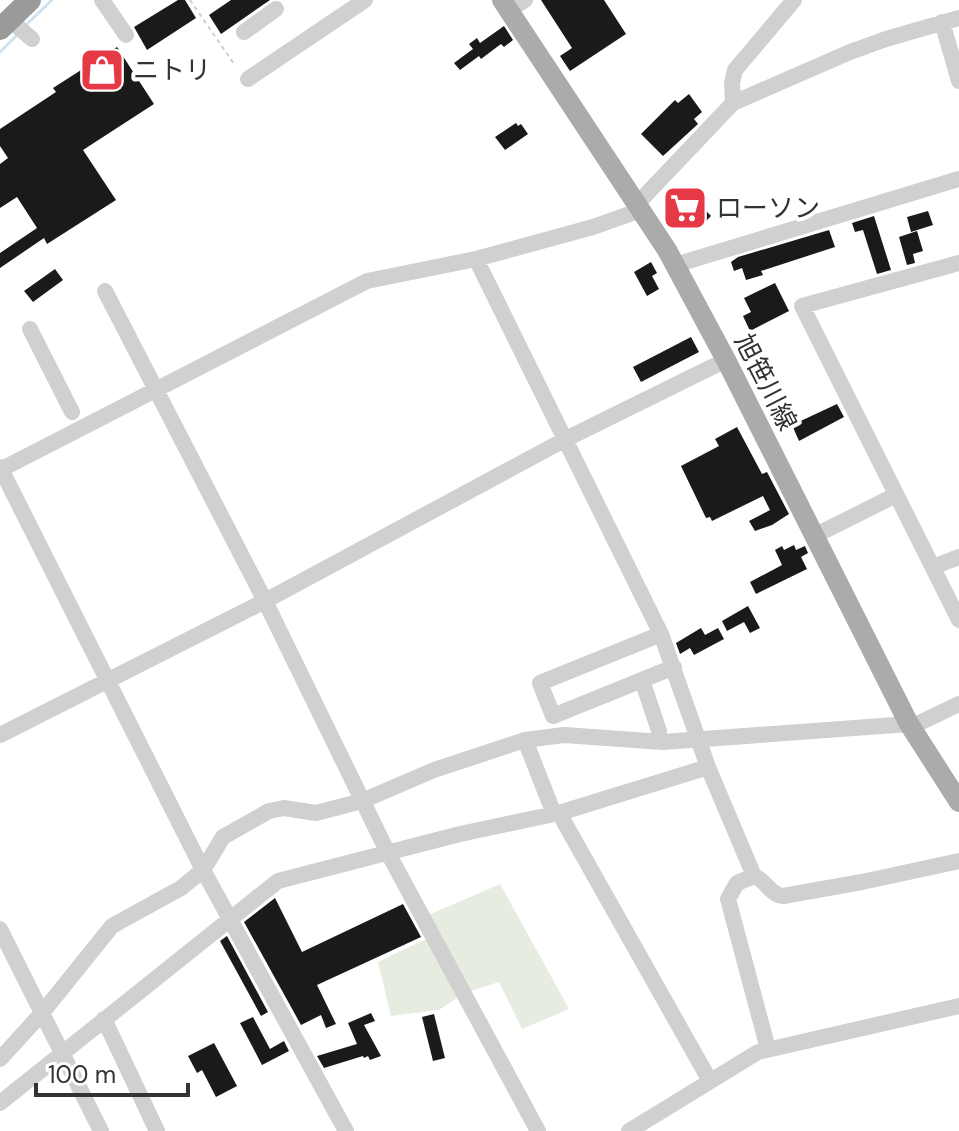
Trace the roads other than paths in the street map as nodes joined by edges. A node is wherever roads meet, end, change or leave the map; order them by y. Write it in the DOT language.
graph roads {
  1 [pos="102,0"];
  2 [pos="365,0"];
  3 [pos="794,0"];
  4 [pos="512,3"];
  5 [pos="283,4"];
  6 [pos="959,18"];
  7 [pos="942,22"];
  8 [pos="244,32"];
  9 [pos="126,35"];
  10 [pos="248,79"];
  11 [pos="959,81"];
  12 [pos="733,103"];
  13 [pos="959,179"];
  14 [pos="639,207"];
  15 [pos="476,259"];
  16 [pos="959,263"];
  17 [pos="675,265"];
  18 [pos="105,291"];
  19 [pos="30,329"];
  20 [pos="726,360"];
  21 [pos="154,391"];
  22 [pos="72,412"];
  23 [pos="566,439"];
  24 [pos="0,469"];
  25 [pos="896,495"];
  26 [pos="814,536"];
  27 [pos="959,557"];
  28 [pos="933,567"];
  29 [pos="265,601"];
  30 [pos="959,620"];
  31 [pos="661,634"];
  32 [pos="674,667"];
  33 [pos="642,680"];
  34 [pos="106,681"];
  35 [pos="959,704"];
  36 [pos="910,725"];
  37 [pos="659,731"];
  38 [pos="0,735"];
  39 [pos="525,740"];
  40 [pos="699,740"];
  41 [pos="708,767"];
  42 [pos="362,801"];
  43 [pos="959,802"];
  44 [pos="557,813"];
  45 [pos="388,853"];
  46 [pos="959,861"];
  47 [pos="203,870"];
  48 [pos="754,876"];
  49 [pos="229,919"];
  50 [pos="0,929"];
  51 [pos="959,1006"];
  52 [pos="42,1013"];
  53 [pos="104,1019"];
  54 [pos="768,1049"];
  55 [pos="61,1054"];
  56 [pos="0,1059"];
  57 [pos="710,1081"];
  58 [pos="0,1103"];
  59 [pos="101,1131"];
  60 [pos="157,1131"];
  61 [pos="346,1131"];
  62 [pos="538,1131"];
  63 [pos="629,1131"];
  1 -- 9 [label="street"];
  2 -- 10 [label="street"];
  3 -- 12 [label="street"];
  4 -- 14 [label="main road, 旭笹川線"];
  5 -- 8 [label="street"];
  6 -- 7 [label="street"];
  7 -- 11 [label="street"];
  7 -- 12 [label="street"];
  12 -- 14 [label="street"];
  13 -- 17 [label="street"];
  14 -- 15 [label="street"];
  14 -- 17 [label="main road, 旭笹川線"];
  15 -- 21 [label="street"];
  15 -- 23 [label="street"];
  16 -- 25 [label="street"];
  17 -- 20 [label="main road, 旭笹川線"];
  18 -- 21 [label="street"];
  19 -- 22 [label="street"];
  20 -- 23 [label="street"];
  20 -- 26 [label="main road, 旭笹川線"];
  21 -- 24 [label="street"];
  21 -- 29 [label="street"];
  23 -- 29 [label="street"];
  23 -- 31 [label="street"];
  24 -- 34 [label="street"];
  25 -- 26 [label="street"];
  25 -- 28 [label="street"];
  26 -- 36 [label="main road, 旭笹川線"];
  27 -- 28 [label="street"];
  28 -- 30 [label="street"];
  29 -- 34 [label="street"];
  29 -- 42 [label="street"];
  31 -- 32 [label="street"];
  31 -- 33 [label="street"];
  32 -- 33 [label="street"];
  32 -- 40 [label="street"];
  33 -- 37 [label="street"];
  34 -- 38 [label="street"];
  34 -- 47 [label="street"];
  35 -- 36 [label="street"];
  36 -- 40 [label="street"];
  36 -- 43 [label="main road, 旭笹川線"];
  39 -- 40 [label="street"];
  39 -- 42 [label="street"];
  39 -- 44 [label="street"];
  40 -- 41 [label="street"];
  41 -- 44 [label="street"];
  41 -- 48 [label="street"];
  42 -- 45 [label="street"];
  42 -- 47 [label="street"];
  44 -- 45 [label="street"];
  44 -- 57 [label="street"];
  45 -- 49 [label="street"];
  45 -- 62 [label="street"];
  46 -- 48 [label="street"];
  47 -- 49 [label="street"];
  47 -- 52 [label="street"];
  48 -- 54 [label="street"];
  49 -- 53 [label="street"];
  49 -- 61 [label="street"];
  50 -- 52 [label="street"];
  51 -- 54 [label="street"];
  52 -- 55 [label="street"];
  52 -- 56 [label="street"];
  53 -- 55 [label="street"];
  53 -- 60 [label="street"];
  54 -- 57 [label="street"];
  55 -- 58 [label="street"];
  55 -- 59 [label="street"];
  57 -- 63 [label="street"];
}
